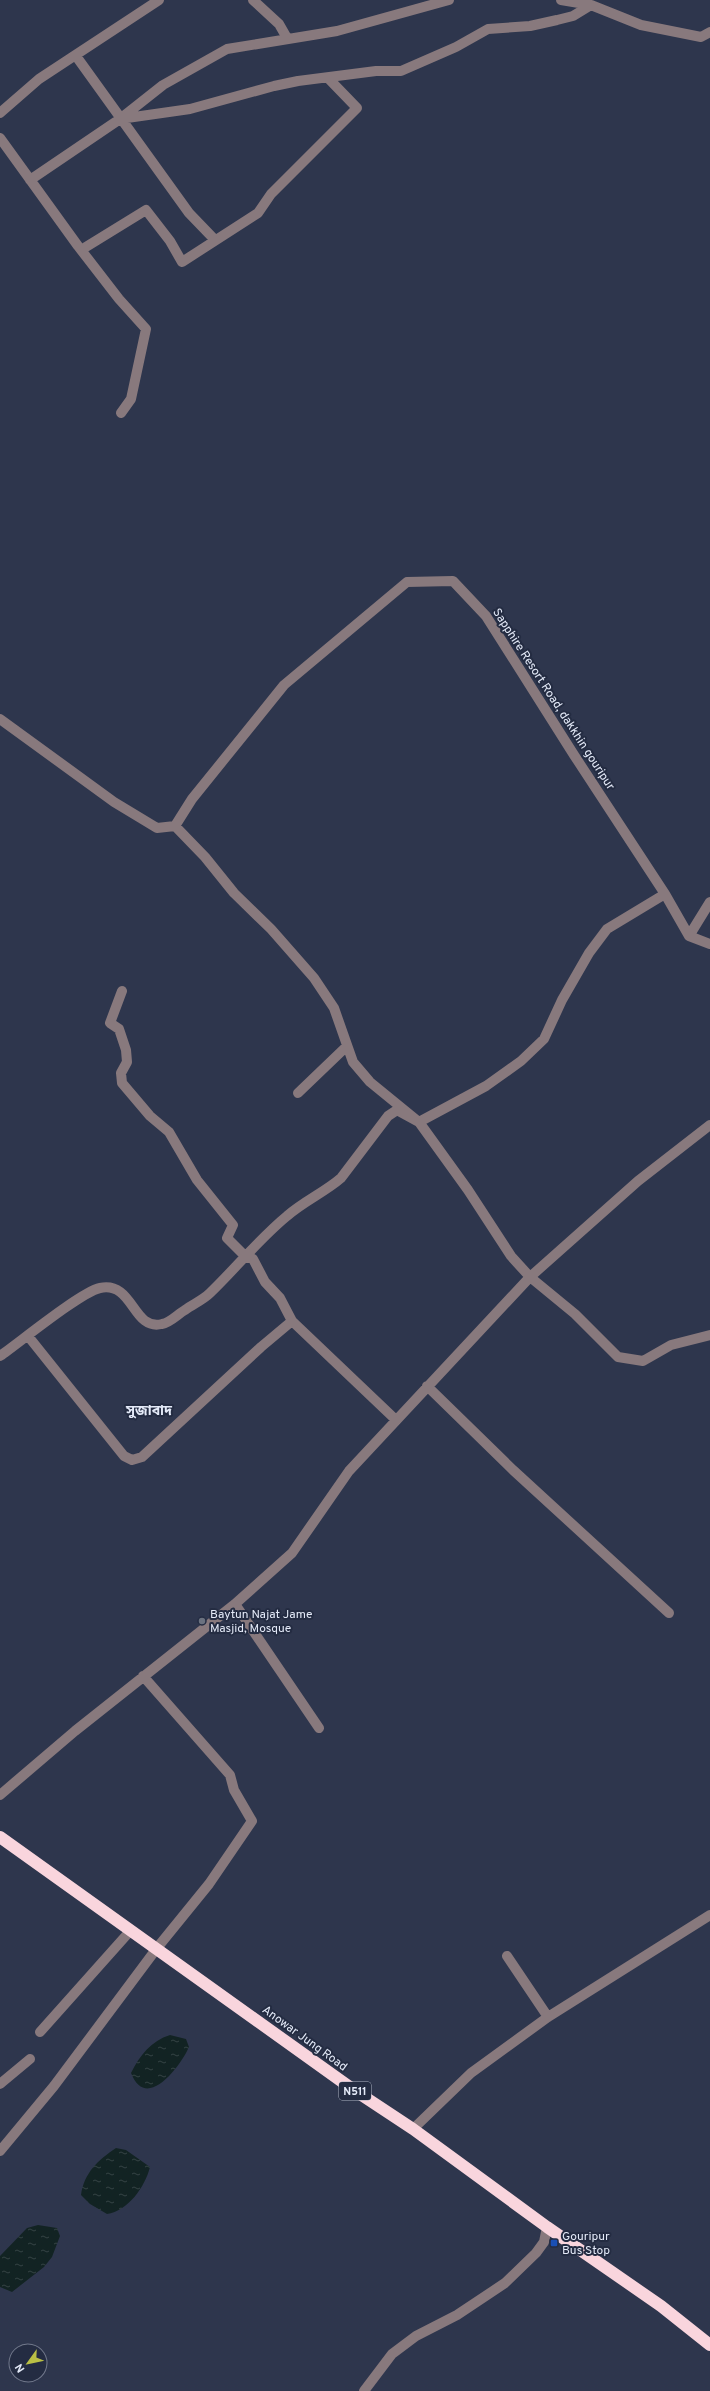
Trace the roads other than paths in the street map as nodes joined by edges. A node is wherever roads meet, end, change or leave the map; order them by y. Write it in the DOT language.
graph roads {
  1 [pos="159,0"];
  2 [pos="253,0"];
  3 [pos="449,0"];
  4 [pos="561,0"];
  5 [pos="591,5"];
  6 [pos="710,32"];
  7 [pos="287,38"];
  8 [pos="76,56"];
  9 [pos="328,78"];
  10 [pos="0,113"];
  11 [pos="120,119"];
  12 [pos="0,138"];
  13 [pos="30,180"];
  14 [pos="215,240"];
  15 [pos="81,250"];
  16 [pos="121,413"];
  17 [pos="0,719"];
  18 [pos="175,826"];
  19 [pos="665,894"];
  20 [pos="710,902"];
  21 [pos="689,936"];
  22 [pos="710,944"];
  23 [pos="122,991"];
  24 [pos="347,1046"];
  25 [pos="298,1093"];
  26 [pos="419,1122"];
  27 [pos="710,1125"];
  28 [pos="245,1256"];
  29 [pos="530,1276"];
  30 [pos="292,1321"];
  31 [pos="710,1335"];
  32 [pos="28,1336"];
  33 [pos="0,1356"];
  34 [pos="428,1386"];
  35 [pos="396,1420"];
  36 [pos="235,1604"];
  37 [pos="669,1613"];
  38 [pos="143,1676"];
  39 [pos="319,1728"];
  40 [pos="0,1795"];
  41 [pos="0,1837"];
  42 [pos="710,1915"];
  43 [pos="131,1930"];
  44 [pos="157,1948"];
  45 [pos="507,1956"];
  46 [pos="548,2017"];
  47 [pos="40,2032"];
  48 [pos="30,2059"];
  49 [pos="0,2084"];
  50 [pos="413,2129"];
  51 [pos="0,2152"];
  52 [pos="547,2228"];
  53 [pos="710,2345"];
  54 [pos="364,2391"];
  1 -- 8 [label="street"];
  2 -- 7 [label="street"];
  3 -- 7 [label="street"];
  4 -- 5 [label="street"];
  5 -- 6 [label="street"];
  5 -- 9 [label="street"];
  7 -- 11 [label="street"];
  8 -- 10 [label="street"];
  8 -- 11 [label="street"];
  9 -- 11 [label="street"];
  9 -- 14 [label="street"];
  11 -- 13 [label="street"];
  11 -- 14 [label="street"];
  12 -- 13 [label="street"];
  13 -- 15 [label="street"];
  14 -- 15 [label="street"];
  15 -- 16 [label="street"];
  17 -- 18 [label="street"];
  18 -- 19 [label="street, Sapphire Resort Road, dakkhin gouripur"];
  18 -- 24 [label="street"];
  19 -- 21 [label="street, Sapphire Resort Road, dakkhin gouripur"];
  19 -- 26 [label="street"];
  20 -- 21 [label="street"];
  21 -- 22 [label="street"];
  23 -- 28 [label="street"];
  24 -- 25 [label="street"];
  24 -- 26 [label="street"];
  26 -- 28 [label="street"];
  26 -- 29 [label="street"];
  27 -- 29 [label="street"];
  28 -- 30 [label="street"];
  28 -- 32 [label="street"];
  29 -- 31 [label="street"];
  29 -- 34 [label="street"];
  30 -- 32 [label="street"];
  30 -- 35 [label="street"];
  32 -- 33 [label="street"];
  34 -- 35 [label="street"];
  34 -- 37 [label="street"];
  35 -- 36 [label="street"];
  36 -- 38 [label="street"];
  36 -- 39 [label="street"];
  38 -- 40 [label="street"];
  38 -- 44 [label="street"];
  41 -- 43 [label="highway, Anowar Jung Road / N511"];
  42 -- 46 [label="street"];
  43 -- 44 [label="highway, Anowar Jung Road / N511"];
  43 -- 47 [label="street"];
  44 -- 50 [label="highway, Anowar Jung Road / N511"];
  44 -- 51 [label="street"];
  45 -- 46 [label="street"];
  46 -- 50 [label="street"];
  48 -- 49 [label="street"];
  50 -- 52 [label="highway, Anowar Jung Road / N511"];
  52 -- 53 [label="highway, Anowar Jung Road / N511"];
  52 -- 54 [label="street"];
}
